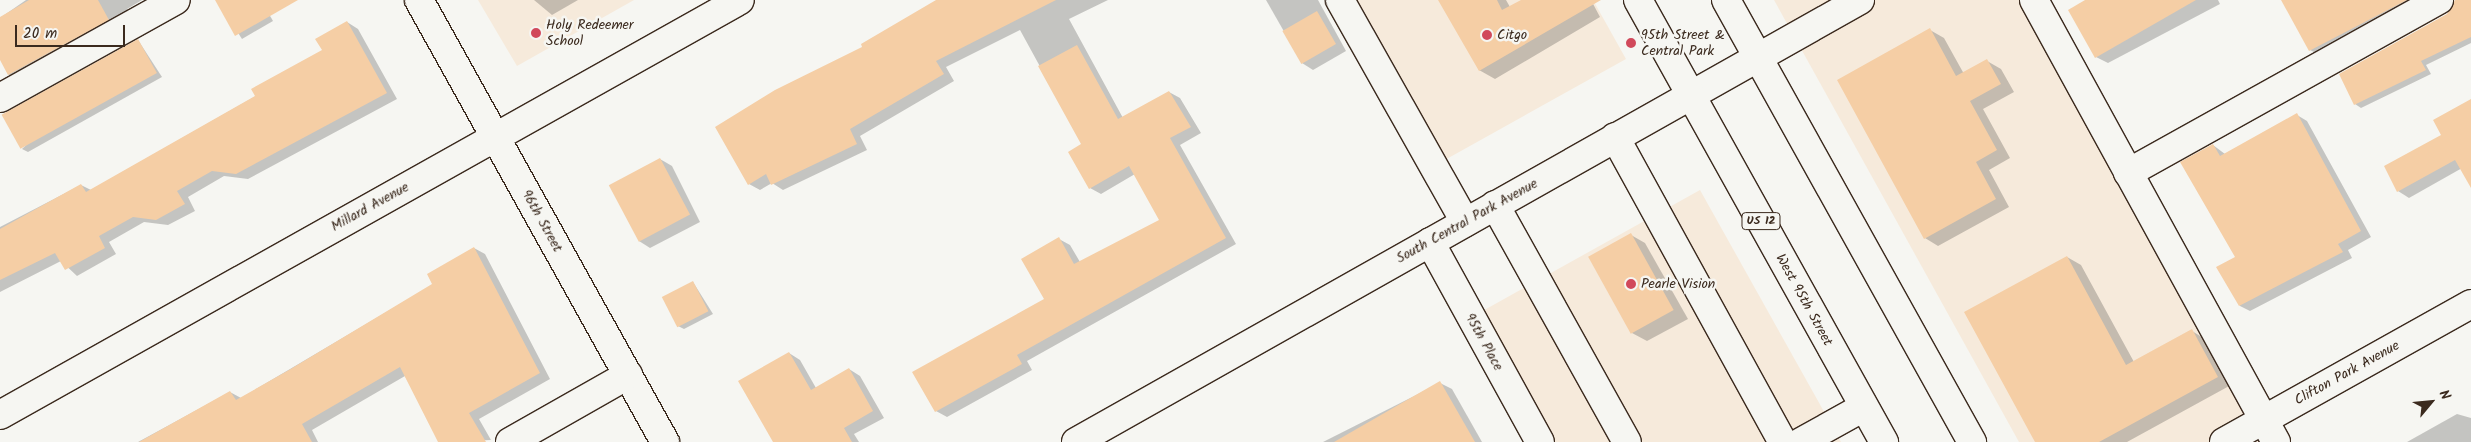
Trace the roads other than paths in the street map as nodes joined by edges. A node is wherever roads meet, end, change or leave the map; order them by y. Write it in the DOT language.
graph roads {
  1 [pos="176,0"];
  2 [pos="419,0"];
  3 [pos="740,0"];
  4 [pos="1340,0"];
  5 [pos="1638,0"];
  6 [pos="1726,0"];
  7 [pos="1860,0"];
  8 [pos="2034,0"];
  9 [pos="2439,0"];
  10 [pos="1758,57"];
  11 [pos="1690,94"];
  12 [pos="0,98"];
  13 [pos="495,137"];
  14 [pos="1615,137"];
  15 [pos="2128,173"];
  16 [pos="1495,205"];
  17 [pos="1465,222"];
  18 [pos="1430,242"];
  19 [pos="2471,304"];
  20 [pos="628,375"];
  21 [pos="1864,407"];
  22 [pos="0,415"];
  23 [pos="2270,431"];
  24 [pos="510,442"];
  25 [pos="665,442"];
  26 [pos="1076,442"];
  27 [pos="1540,442"];
  28 [pos="1627,442"];
  29 [pos="1783,442"];
  30 [pos="1801,442"];
  31 [pos="1884,442"];
  32 [pos="1972,442"];
  33 [pos="2224,442"];
  1 -- 12 [label="street"];
  2 -- 13 [label="street, 96th Street"];
  3 -- 13 [label="street, Millard Avenue"];
  4 -- 17 [label="street"];
  5 -- 11 [label="street, West 95th Street / US 12"];
  6 -- 10 [label="street"];
  7 -- 10 [label="street, South Central Park Avenue"];
  8 -- 15 [label="street"];
  9 -- 15 [label="street"];
  10 -- 11 [label="street, South Central Park Avenue"];
  10 -- 32 [label="street"];
  11 -- 14 [label="street, South Central Park Avenue"];
  11 -- 21 [label="street, West 95th Street / US 12"];
  13 -- 20 [label="street, 96th Street"];
  13 -- 22 [label="street, Millard Avenue"];
  14 -- 16 [label="street, South Central Park Avenue"];
  14 -- 29 [label="street"];
  15 -- 23 [label="street"];
  16 -- 17 [label="street, South Central Park Avenue"];
  16 -- 28 [label="street"];
  17 -- 18 [label="street, South Central Park Avenue"];
  18 -- 26 [label="street, South Central Park Avenue"];
  18 -- 27 [label="street, 95th Place"];
  19 -- 23 [label="street, Clifton Park Avenue"];
  20 -- 24 [label="street"];
  20 -- 25 [label="street, 96th Street"];
  21 -- 30 [label="street"];
  21 -- 31 [label="street, West 95th Street / US 12"];
  23 -- 33 [label="street, Clifton Park Avenue"];
}
